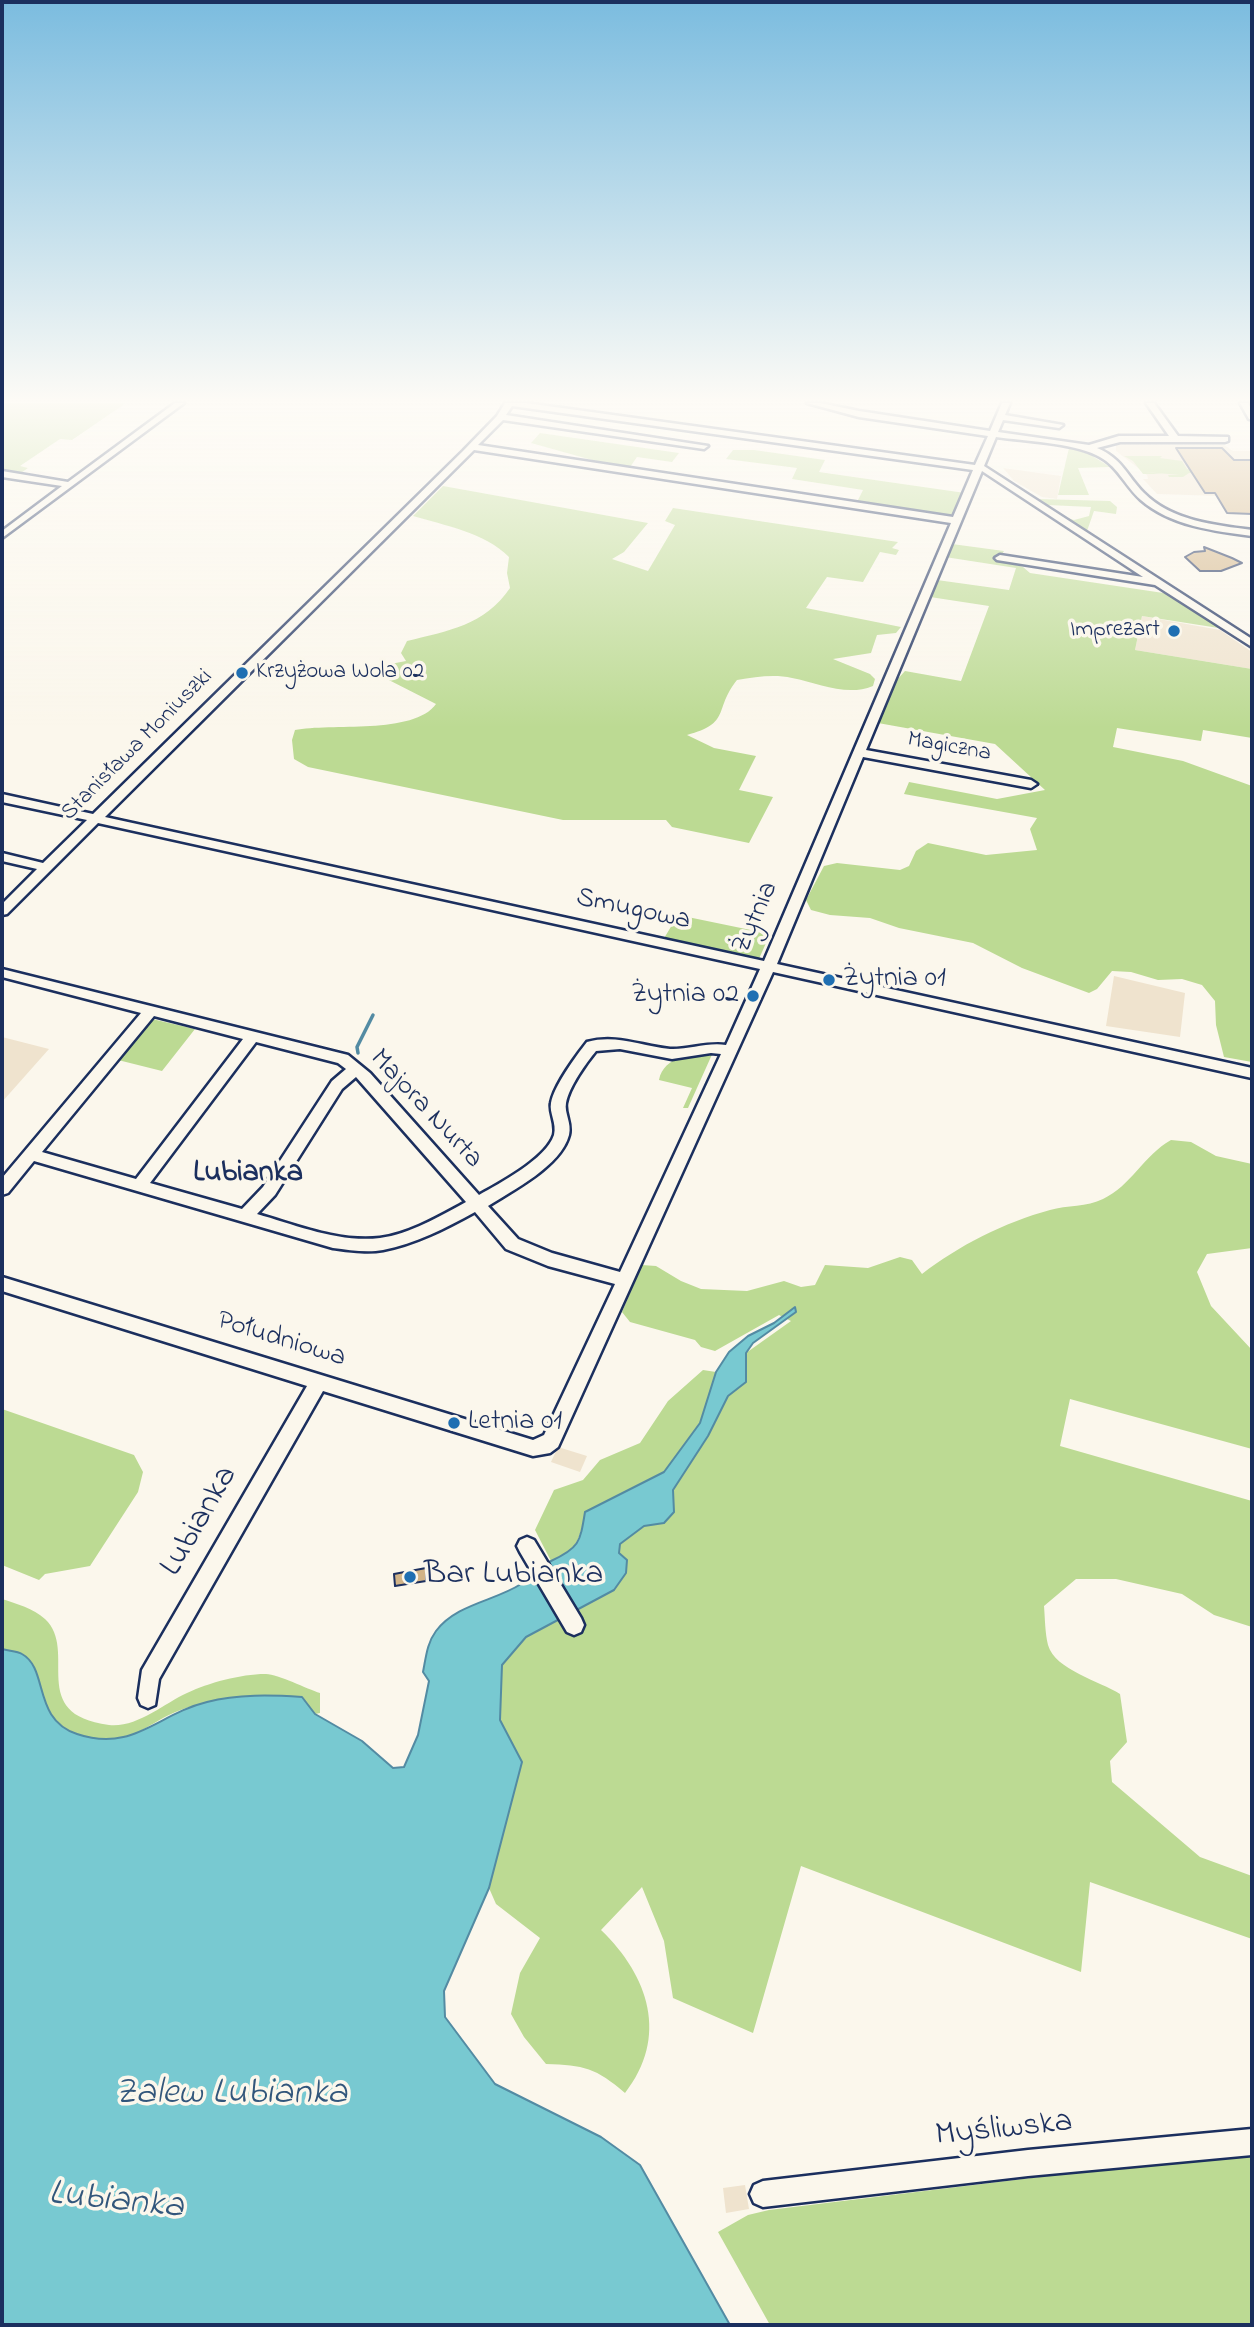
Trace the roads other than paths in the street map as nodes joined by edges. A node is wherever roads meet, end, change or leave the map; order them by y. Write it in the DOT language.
graph roads {
  1 [pos="33,512"];
  2 [pos="406,512"];
  3 [pos="896,512"];
  4 [pos="962,512"];
  5 [pos="1050,512"];
  6 [pos="1166,512"];
  7 [pos="958,521"];
  8 [pos="1252,533"];
  9 [pos="2,534"];
  10 [pos="1000,558"];
  11 [pos="1164,583"];
  12 [pos="1252,644"];
  13 [pos="860,752"];
  14 [pos="1031,784"];
  15 [pos="2,798"];
  16 [pos="94,818"];
  17 [pos="2,857"];
  18 [pos="45,867"];
  19 [pos="2,911"];
  20 [pos="768,968"];
  21 [pos="2,973"];
  22 [pos="151,1011"];
  23 [pos="253,1036"];
  24 [pos="729,1050"];
  25 [pos="355,1070"];
  26 [pos="1252,1073"];
  27 [pos="30,1154"];
  28 [pos="139,1186"];
  29 [pos="2,1189"];
  30 [pos="476,1204"];
  31 [pos="245,1216"];
  32 [pos="625,1280"];
  33 [pos="2,1284"];
  34 [pos="319,1382"];
  35 [pos="543,1447"];
  36 [pos="527,1546"];
  37 [pos="574,1625"];
  38 [pos="148,1698"];
  39 [pos="1252,2142"];
  40 [pos="763,2194"];
  1 -- 9 [label="street"];
  2 -- 16 [label="street, Stanisława Moniuszki"];
  3 -- 7 [label="street"];
  4 -- 7 [label="street, Żytnia"];
  5 -- 11 [label="street"];
  6 -- 8 [label="street"];
  7 -- 13 [label="street, Żytnia"];
  10 -- 11 [label="street"];
  11 -- 12 [label="street"];
  13 -- 14 [label="street, Magiczna"];
  13 -- 20 [label="street, Żytnia"];
  15 -- 16 [label="street, Smugowa"];
  16 -- 18 [label="street, Stanisława Moniuszki"];
  16 -- 20 [label="street, Smugowa"];
  17 -- 18 [label="street"];
  18 -- 19 [label="street, Stanisława Moniuszki"];
  20 -- 24 [label="street, Żytnia"];
  20 -- 26 [label="street, Smugowa"];
  21 -- 22 [label="street, Majora Nurta"];
  22 -- 23 [label="street, Majora Nurta"];
  22 -- 27 [label="street"];
  23 -- 25 [label="street, Majora Nurta"];
  23 -- 28 [label="street"];
  24 -- 30 [label="street"];
  24 -- 32 [label="street, Żytnia"];
  25 -- 30 [label="street, Majora Nurta"];
  25 -- 31 [label="street"];
  27 -- 28 [label="street"];
  27 -- 29 [label="street"];
  28 -- 31 [label="street"];
  30 -- 31 [label="street"];
  30 -- 32 [label="street, Majora Nurta"];
  32 -- 35 [label="street, Żytnia"];
  33 -- 34 [label="street, Południowa"];
  34 -- 35 [label="street, Południowa"];
  34 -- 38 [label="street, Lubianka"];
  36 -- 37 [label="street"];
  39 -- 40 [label="street, Myśliwska"];
}
